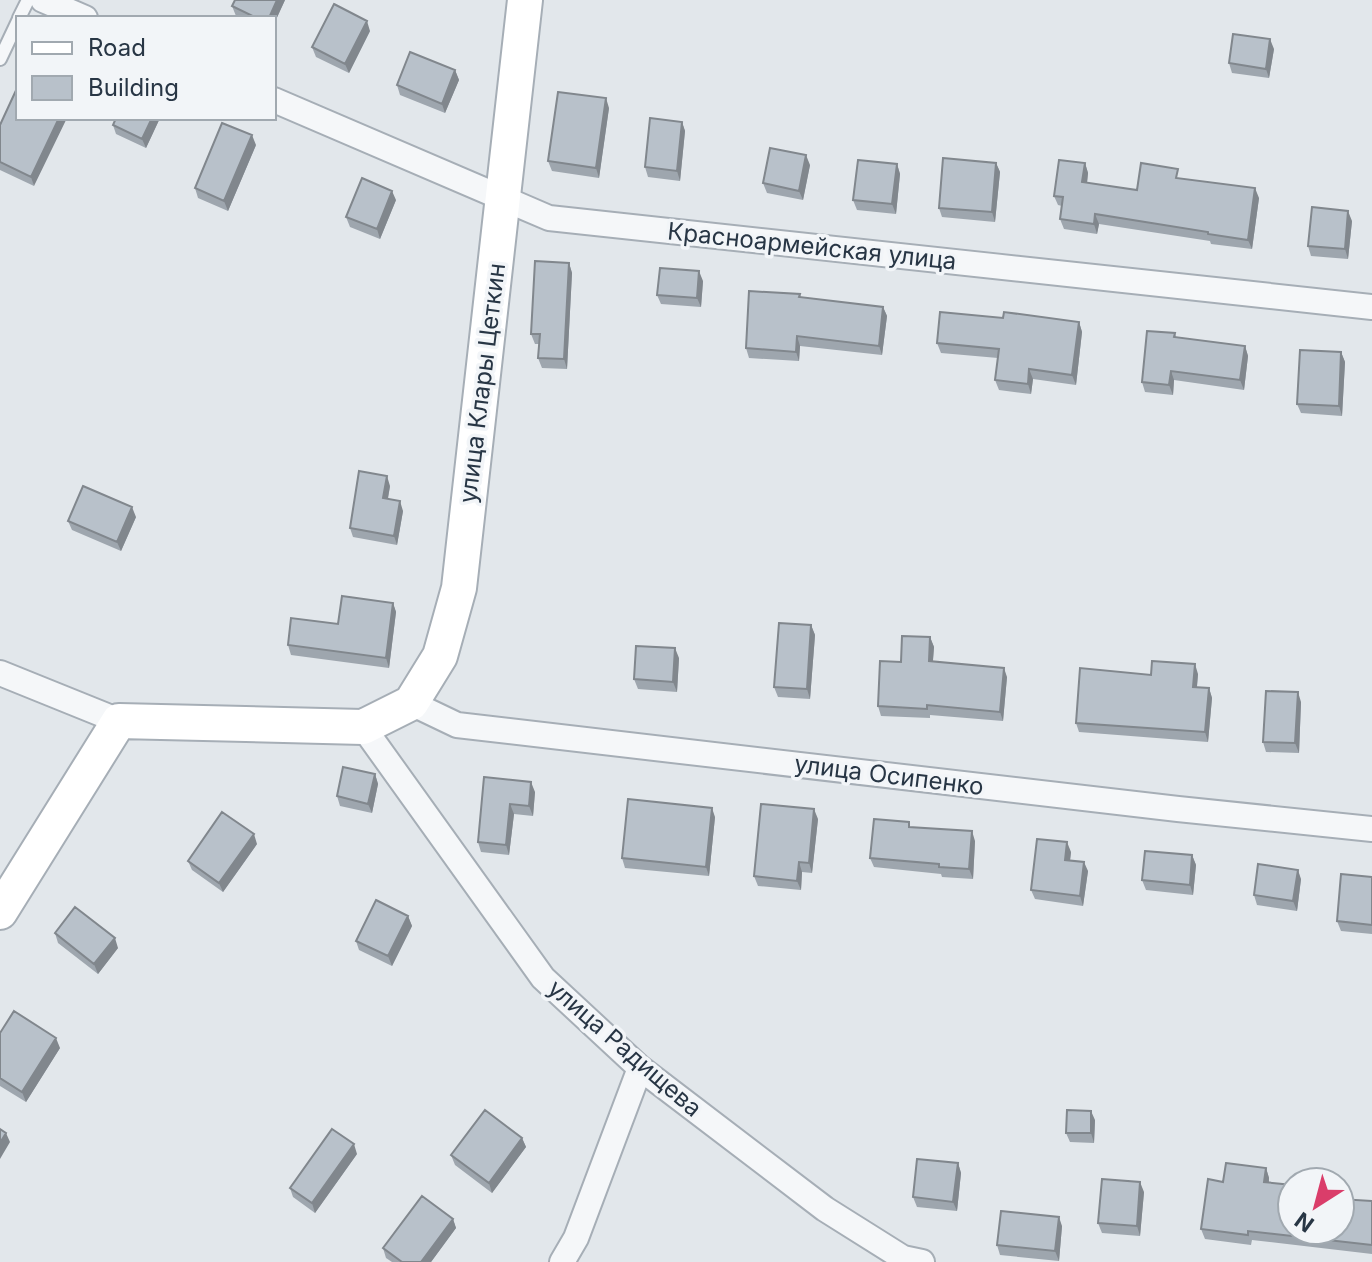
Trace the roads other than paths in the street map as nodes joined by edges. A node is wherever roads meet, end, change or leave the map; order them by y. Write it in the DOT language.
graph roads {
  1 [pos="43,0"];
  2 [pos="525,0"];
  3 [pos="80,16"];
  4 [pos="16,25"];
  5 [pos="0,59"];
  6 [pos="276,101"];
  7 [pos="504,199"];
  8 [pos="1372,307"];
  9 [pos="0,673"];
  10 [pos="411,703"];
  11 [pos="119,721"];
  12 [pos="363,727"];
  13 [pos="1372,829"];
  14 [pos="0,912"];
  15 [pos="640,1068"];
  16 [pos="562,1262"];
  17 [pos="922,1262"];
  1 -- 3 [label="street"];
  2 -- 7 [label="street, улица Клары Цеткин"];
  4 -- 5 [label="lane"];
  6 -- 7 [label="street, Красноармейская улица"];
  7 -- 8 [label="street, Красноармейская улица"];
  7 -- 10 [label="street, улица Клары Цеткин"];
  9 -- 11 [label="street"];
  10 -- 12 [label="street"];
  10 -- 13 [label="street, улица Осипенко"];
  11 -- 12 [label="street"];
  11 -- 14 [label="street"];
  12 -- 15 [label="street, улица Радищева"];
  15 -- 16 [label="street"];
  15 -- 17 [label="street, улица Радищева"];
}
